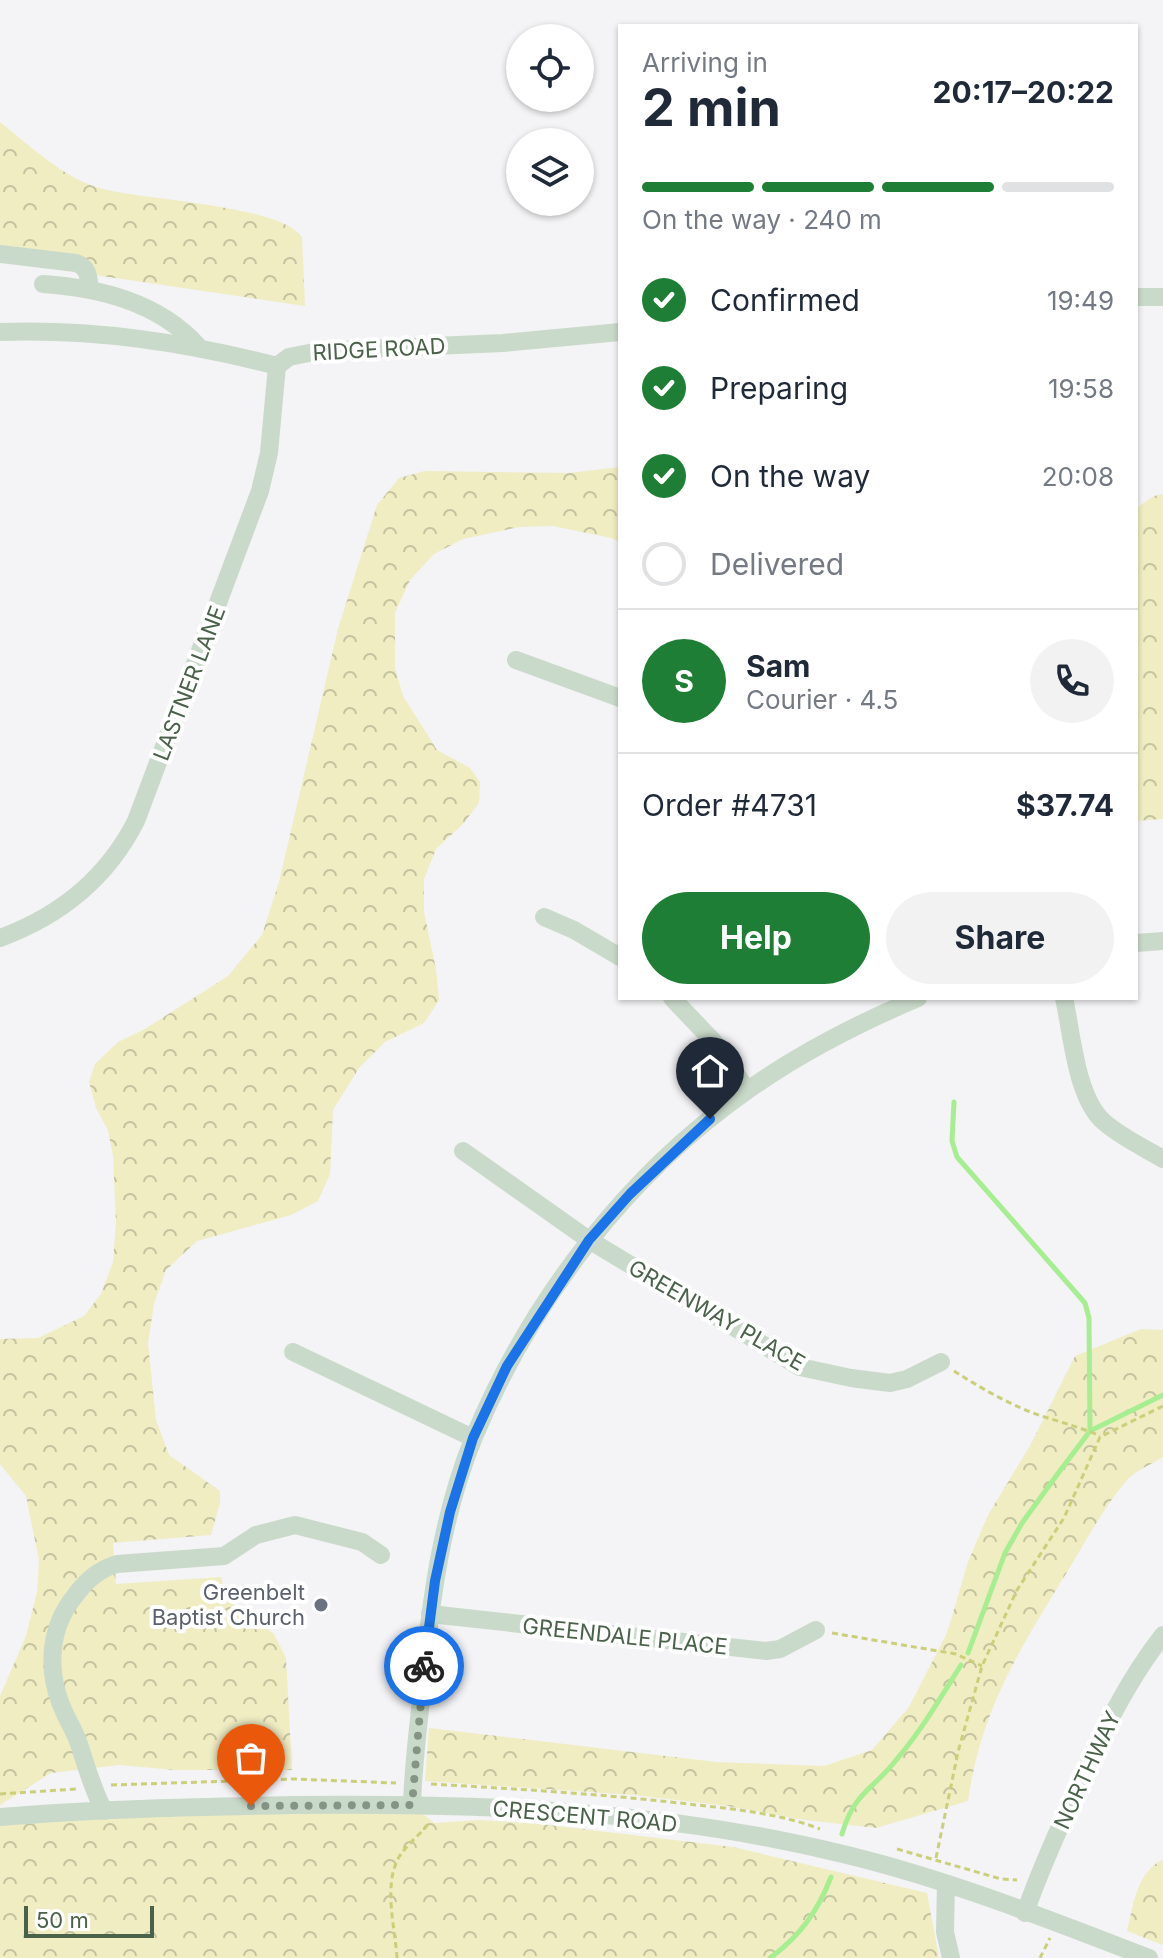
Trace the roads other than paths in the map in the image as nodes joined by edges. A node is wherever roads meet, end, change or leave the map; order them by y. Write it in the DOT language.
graph roads {
  1 [pos="0,254"];
  2 [pos="43,284"];
  3 [pos="90,289"];
  4 [pos="1138,297"];
  5 [pos="1163,297"];
  6 [pos="0,332"];
  7 [pos="618,332"];
  8 [pos="198,346"];
  9 [pos="277,366"];
  10 [pos="516,660"];
  11 [pos="618,697"];
  12 [pos="544,917"];
  13 [pos="0,938"];
  14 [pos="1163,941"];
  15 [pos="1138,943"];
  16 [pos="618,956"];
  17 [pos="674,1000"];
  18 [pos="911,1000"];
  19 [pos="1064,1000"];
  20 [pos="747,1090"];
  21 [pos="463,1151"];
  22 [pos="1163,1159"];
  23 [pos="589,1240"];
  24 [pos="293,1352"];
  25 [pos="941,1362"];
  26 [pos="473,1438"];
  27 [pos="381,1555"];
  28 [pos="430,1614"];
  29 [pos="816,1630"];
  30 [pos="1163,1635"];
  31 [pos="1156,1657"];
  32 [pos="412,1805"];
  33 [pos="104,1811"];
  34 [pos="0,1817"];
  35 [pos="946,1884"];
  36 [pos="1025,1913"];
  37 [pos="951,1958"];
  38 [pos="1149,1958"];
  1 -- 3 [label="street"];
  2 -- 3 [label="street"];
  3 -- 8 [label="street"];
  4 -- 5 [label="street"];
  6 -- 8 [label="street"];
  7 -- 9 [label="street, RIDGE ROAD"];
  8 -- 9 [label="street"];
  9 -- 13 [label="street, LASTNER LANE"];
  10 -- 11 [label="street"];
  12 -- 16 [label="street"];
  14 -- 15 [label="street"];
  17 -- 20 [label="street"];
  18 -- 20 [label="street"];
  19 -- 22 [label="street"];
  20 -- 23 [label="street"];
  21 -- 23 [label="street, GREENWAY PLACE"];
  23 -- 25 [label="street, GREENWAY PLACE"];
  23 -- 26 [label="street"];
  24 -- 26 [label="street"];
  26 -- 28 [label="street"];
  27 -- 33 [label="street"];
  28 -- 29 [label="street, GREENDALE PLACE"];
  28 -- 32 [label="street"];
  30 -- 31 [label="street, NORTHWAY"];
  31 -- 36 [label="street, NORTHWAY"];
  32 -- 33 [label="street, CRESCENT ROAD"];
  32 -- 35 [label="street, CRESCENT ROAD"];
  33 -- 34 [label="street, CRESCENT ROAD"];
  35 -- 36 [label="street, CRESCENT ROAD"];
  35 -- 37 [label="street"];
  36 -- 38 [label="street, CRESCENT ROAD"];
}
